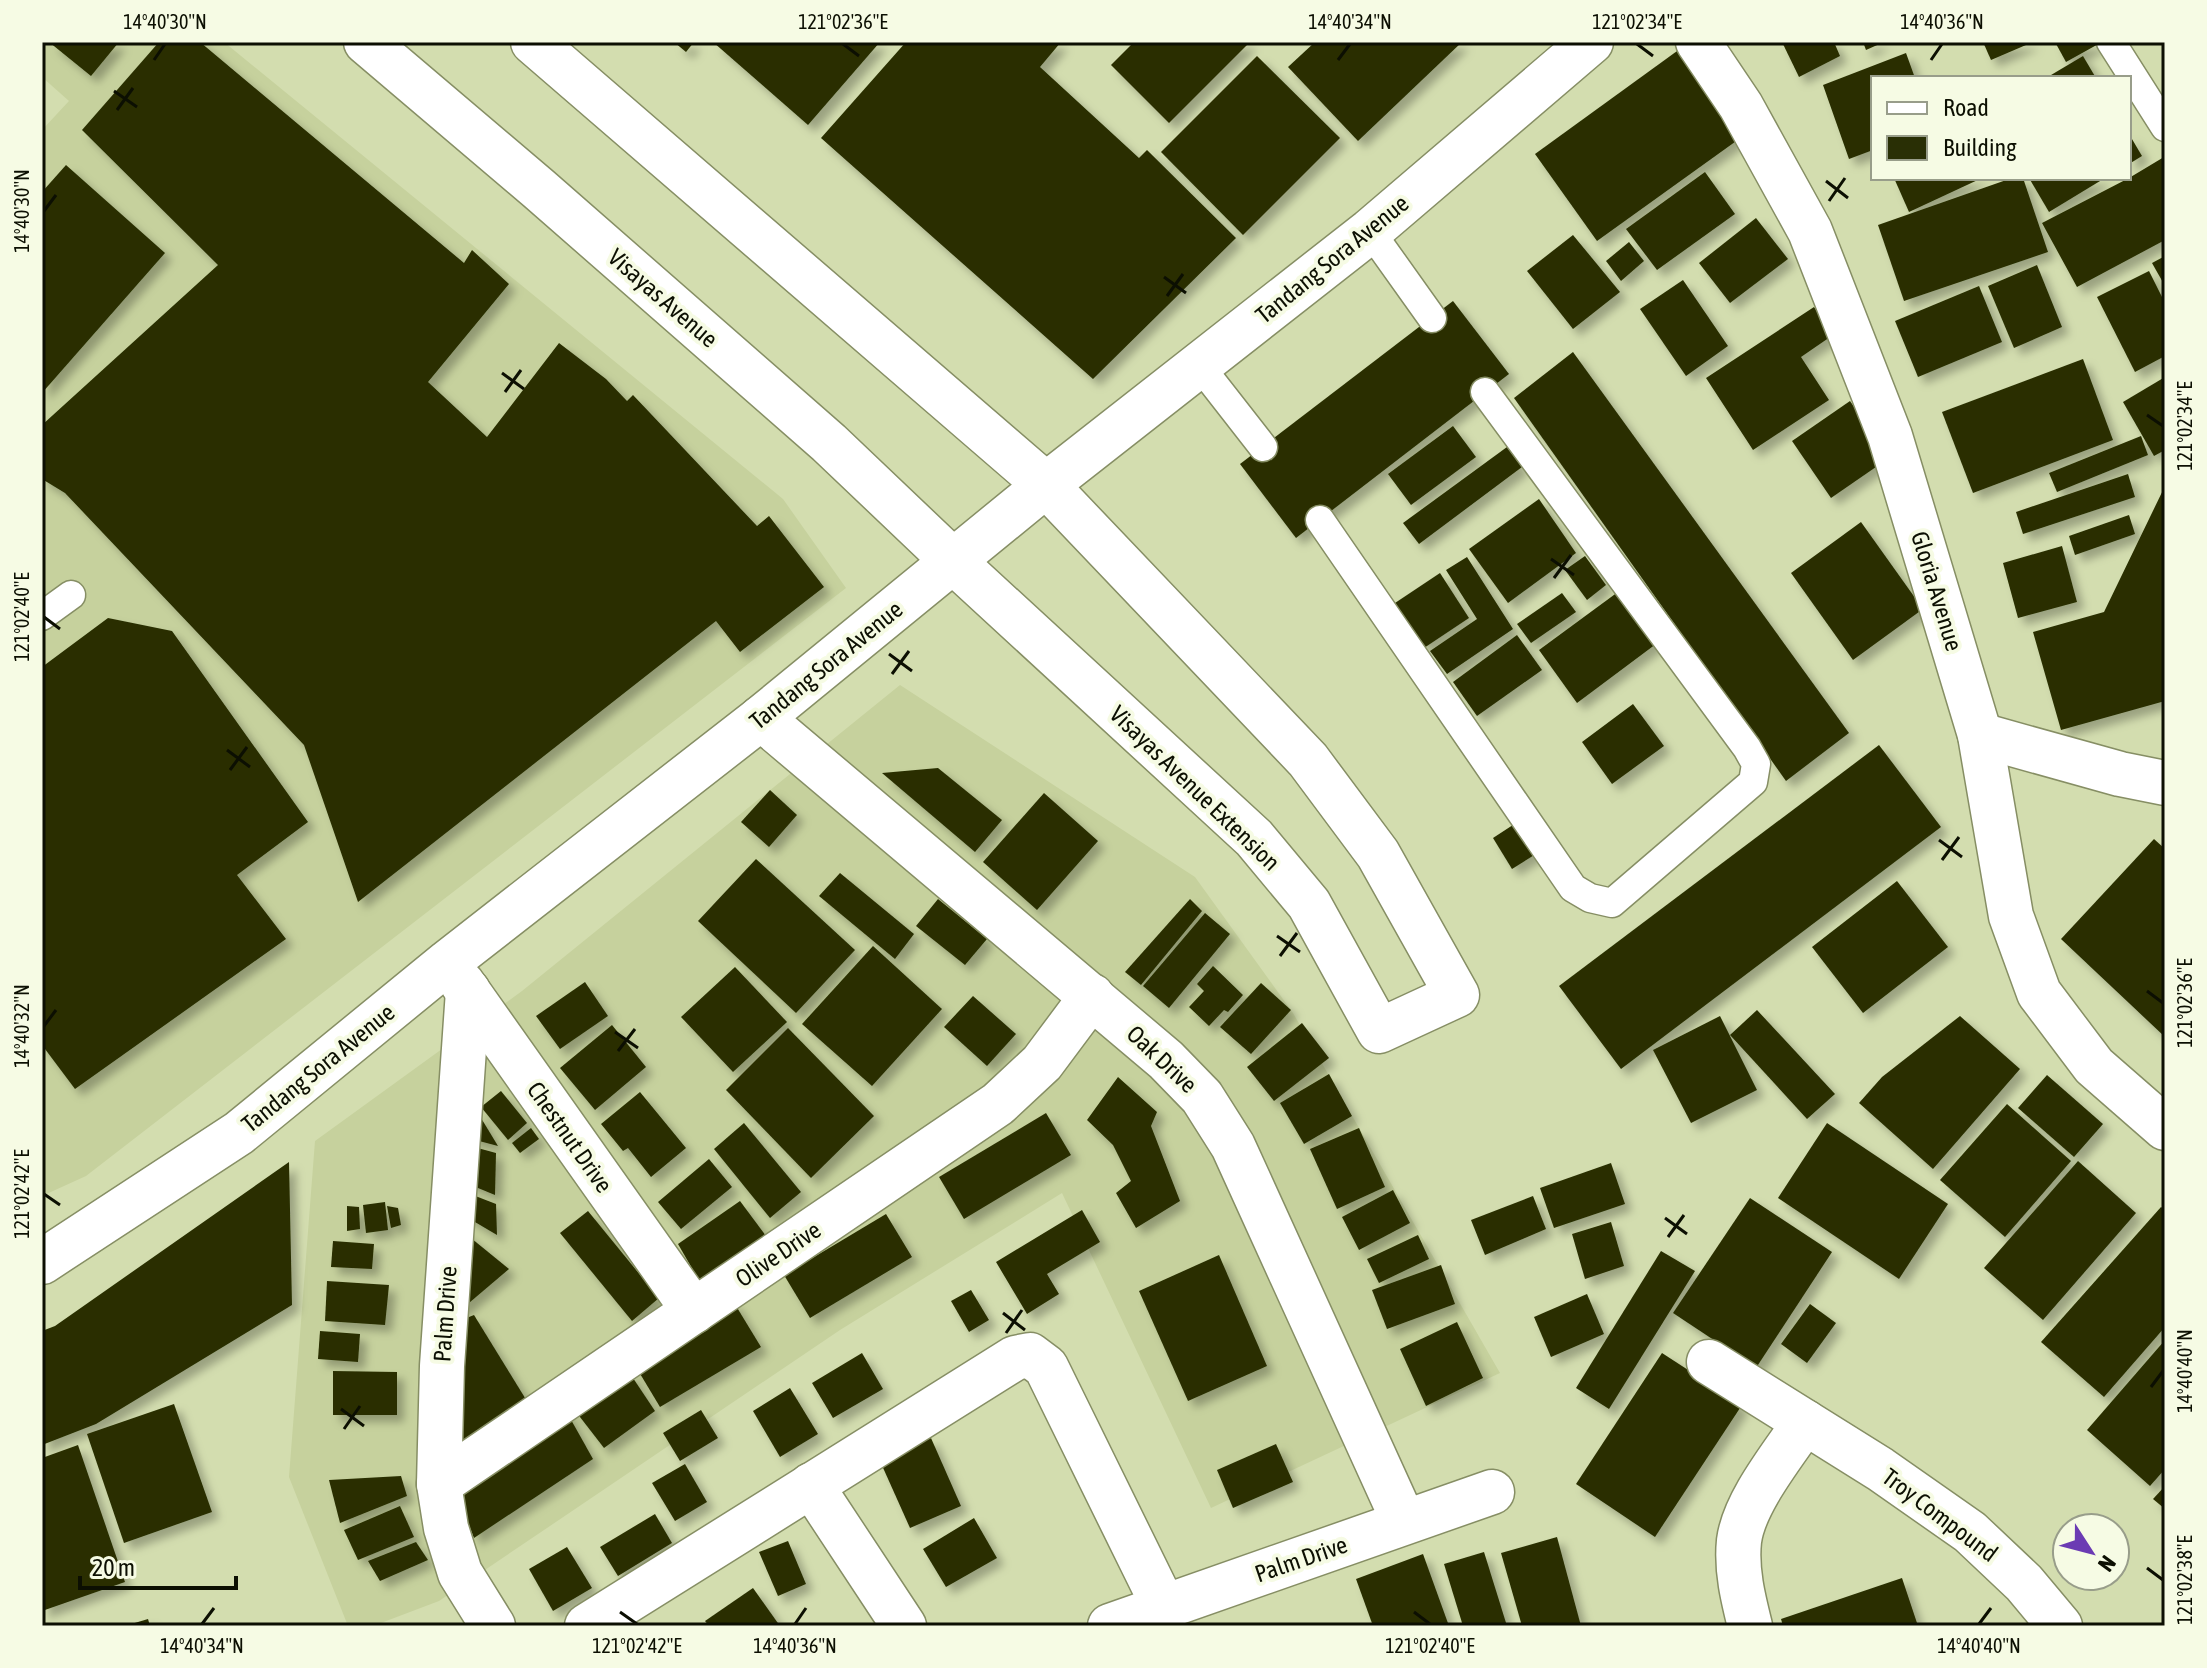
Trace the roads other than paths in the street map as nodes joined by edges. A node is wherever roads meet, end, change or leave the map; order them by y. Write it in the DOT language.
graph roads {
  1 [pos="366,42"];
  2 [pos="533,42"];
  3 [pos="1698,42"];
  4 [pos="2111,42"];
  5 [pos="1572,48"];
  6 [pos="2165,127"];
  7 [pos="1370,231"];
  8 [pos="1432,318"];
  9 [pos="1199,365"];
  10 [pos="1485,392"];
  11 [pos="1263,447"];
  12 [pos="1046,485"];
  13 [pos="1320,520"];
  14 [pos="953,561"];
  15 [pos="71,595"];
  16 [pos="42,616"];
  17 [pos="761,718"];
  18 [pos="1980,735"];
  19 [pos="2165,783"];
  20 [pos="458,976"];
  21 [pos="1092,996"];
  22 [pos="2165,1128"];
  23 [pos="42,1262"];
  24 [pos="694,1311"];
  25 [pos="1709,1362"];
  26 [pos="1805,1422"];
  27 [pos="439,1484"];
  28 [pos="811,1485"];
  29 [pos="1492,1492"];
  30 [pos="1404,1522"];
  31 [pos="1164,1607"];
  32 [pos="493,1626"];
  33 [pos="587,1626"];
  34 [pos="904,1626"];
  35 [pos="1110,1626"];
  36 [pos="1750,1626"];
  37 [pos="2060,1626"];
  1 -- 14 [label="street, Visayas Avenue"];
  2 -- 12 [label="street"];
  3 -- 18 [label="street, Gloria Avenue"];
  4 -- 6 [label="lane"];
  5 -- 7 [label="street, Tandang Sora Avenue"];
  7 -- 8 [label="lane"];
  7 -- 9 [label="street, Tandang Sora Avenue"];
  9 -- 11 [label="lane"];
  9 -- 12 [label="street, Tandang Sora Avenue"];
  10 -- 13 [label="lane"];
  12 -- 14 [label="street, Tandang Sora Avenue"];
  12 -- 14 [label="street, Visayas Avenue Extension"];
  14 -- 17 [label="street, Tandang Sora Avenue"];
  15 -- 16 [label="lane"];
  17 -- 20 [label="street, Tandang Sora Avenue"];
  17 -- 21 [label="street, Oak Drive"];
  18 -- 19 [label="street"];
  18 -- 22 [label="street, Gloria Avenue"];
  20 -- 23 [label="street, Tandang Sora Avenue"];
  20 -- 24 [label="street, Chestnut Drive"];
  20 -- 27 [label="street, Palm Drive"];
  21 -- 24 [label="street, Olive Drive"];
  21 -- 30 [label="street, Oak Drive"];
  24 -- 27 [label="street, Olive Drive"];
  25 -- 26 [label="street, Troy Compound"];
  26 -- 36 [label="street"];
  26 -- 37 [label="street, Troy Compound"];
  27 -- 32 [label="street, Palm Drive"];
  28 -- 31 [label="street"];
  28 -- 33 [label="street"];
  28 -- 34 [label="street"];
  29 -- 30 [label="street, Palm Drive"];
  30 -- 31 [label="street, Palm Drive"];
  31 -- 35 [label="street, Palm Drive"];
}
